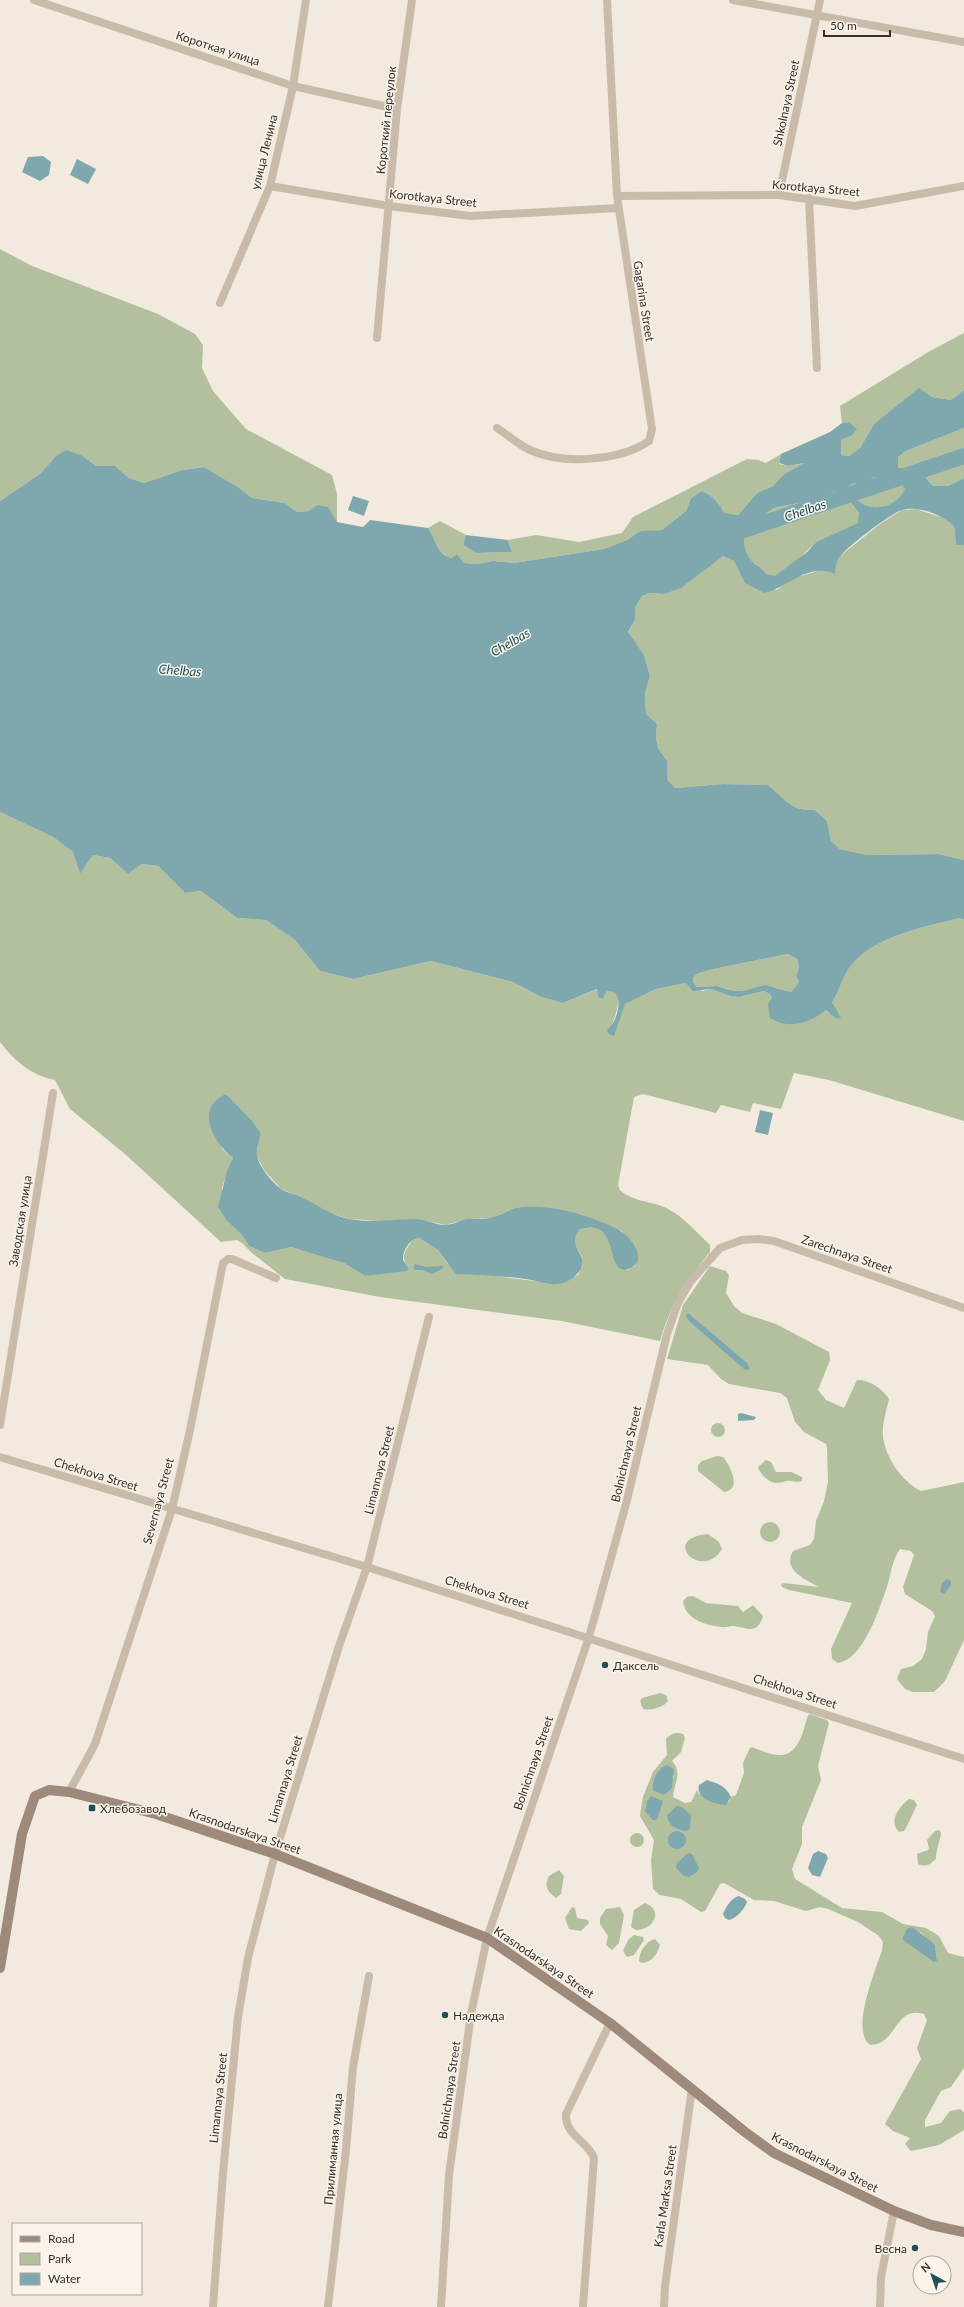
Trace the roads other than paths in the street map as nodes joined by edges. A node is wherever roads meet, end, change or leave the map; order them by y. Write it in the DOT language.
graph roads {
  1 [pos="34,0"];
  2 [pos="306,0"];
  3 [pos="412,0"];
  4 [pos="607,0"];
  5 [pos="733,0"];
  6 [pos="820,0"];
  7 [pos="816,16"];
  8 [pos="964,42"];
  9 [pos="293,86"];
  10 [pos="397,109"];
  11 [pos="270,186"];
  12 [pos="964,186"];
  13 [pos="779,195"];
  14 [pos="617,196"];
  15 [pos="809,198"];
  16 [pos="389,206"];
  17 [pos="618,208"];
  18 [pos="220,303"];
  19 [pos="377,338"];
  20 [pos="817,368"];
  21 [pos="497,428"];
  22 [pos="53,1093"];
  23 [pos="720,1248"];
  24 [pos="276,1278"];
  25 [pos="964,1308"];
  26 [pos="429,1317"];
  27 [pos="0,1424"];
  28 [pos="0,1457"];
  29 [pos="172,1509"];
  30 [pos="367,1567"];
  31 [pos="588,1637"];
  32 [pos="964,1758"];
  33 [pos="68,1792"];
  34 [pos="275,1854"];
  35 [pos="487,1938"];
  36 [pos="0,1968"];
  37 [pos="369,1976"];
  38 [pos="610,2023"];
  39 [pos="692,2088"];
  40 [pos="894,2211"];
  41 [pos="964,2232"];
  42 [pos="213,2307"];
  43 [pos="328,2307"];
  44 [pos="441,2307"];
  45 [pos="583,2307"];
  46 [pos="664,2307"];
  47 [pos="880,2307"];
  1 -- 9 [label="street, Короткая улица"];
  2 -- 9 [label="street, улица Ленина"];
  3 -- 10 [label="street, Короткий переулок"];
  4 -- 14 [label="street, Gagarina Street"];
  5 -- 7 [label="street"];
  6 -- 7 [label="street, Shkolnaya Street"];
  7 -- 8 [label="street"];
  7 -- 13 [label="street, Shkolnaya Street"];
  9 -- 10 [label="street, Короткая улица"];
  9 -- 11 [label="street, улица Ленина"];
  10 -- 16 [label="street, Короткий переулок"];
  11 -- 16 [label="street, Korotkaya Street"];
  11 -- 18 [label="street, улица Ленина"];
  12 -- 15 [label="street, Korotkaya Street"];
  13 -- 14 [label="street, Korotkaya Street"];
  13 -- 15 [label="street, Korotkaya Street"];
  14 -- 17 [label="street, Gagarina Street"];
  15 -- 20 [label="street"];
  16 -- 17 [label="street, Korotkaya Street"];
  16 -- 19 [label="street, Короткий переулок"];
  17 -- 21 [label="street, Gagarina Street"];
  22 -- 27 [label="street, Заводская улица"];
  23 -- 25 [label="street, Zarechnaya Street"];
  23 -- 31 [label="street, Bolnichnaya Street"];
  24 -- 29 [label="street, Severnaya Street"];
  26 -- 30 [label="street, Limannaya Street"];
  28 -- 29 [label="street, Chekhova Street"];
  29 -- 30 [label="street, Chekhova Street"];
  29 -- 33 [label="street, Severnaya Street"];
  30 -- 31 [label="street, Chekhova Street"];
  30 -- 34 [label="street, Limannaya Street"];
  31 -- 32 [label="street, Chekhova Street"];
  31 -- 35 [label="street, Bolnichnaya Street"];
  33 -- 34 [label="street, Krasnodarskaya Street"];
  33 -- 36 [label="street, Krasnodarskaya Street"];
  34 -- 35 [label="street, Krasnodarskaya Street"];
  34 -- 42 [label="street, Limannaya Street"];
  35 -- 38 [label="street, Krasnodarskaya Street"];
  35 -- 44 [label="street, Bolnichnaya Street"];
  37 -- 43 [label="street, Прилиманная улица"];
  38 -- 39 [label="street, Krasnodarskaya Street"];
  38 -- 45 [label="street"];
  39 -- 40 [label="street, Krasnodarskaya Street"];
  39 -- 46 [label="street, Karla Marksa Street"];
  40 -- 41 [label="street, Krasnodarskaya Street"];
  40 -- 47 [label="street"];
}
